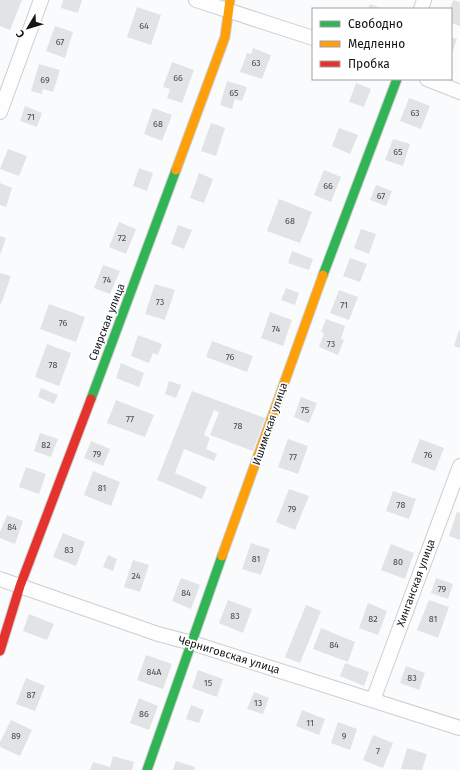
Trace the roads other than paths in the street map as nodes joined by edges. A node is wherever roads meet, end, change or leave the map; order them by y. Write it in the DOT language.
graph roads {
  1 [pos="41,0"];
  2 [pos="196,0"];
  3 [pos="228,5"];
  4 [pos="312,38"];
  5 [pos="397,80"];
  6 [pos="430,80"];
  7 [pos="460,92"];
  8 [pos="0,112"];
  9 [pos="460,466"];
  10 [pos="0,578"];
  11 [pos="20,586"];
  12 [pos="192,643"];
  13 [pos="0,651"];
  14 [pos="373,700"];
  15 [pos="460,728"];
  16 [pos="147,770"];
  1 -- 8 [label="street"];
  2 -- 3 [label="street"];
  3 -- 4 [label="street"];
  3 -- 11 [label="street, Свирская улица"];
  5 -- 12 [label="street, Ишимская улица"];
  6 -- 7 [label="street"];
  9 -- 14 [label="street, Хинганская улица"];
  10 -- 11 [label="street, Черниговская улица"];
  11 -- 12 [label="street, Черниговская улица"];
  11 -- 13 [label="street, Свирская улица"];
  12 -- 14 [label="street, Черниговская улица"];
  12 -- 16 [label="street, Ишимская улица"];
  14 -- 15 [label="street, Черниговская улица"];
}
